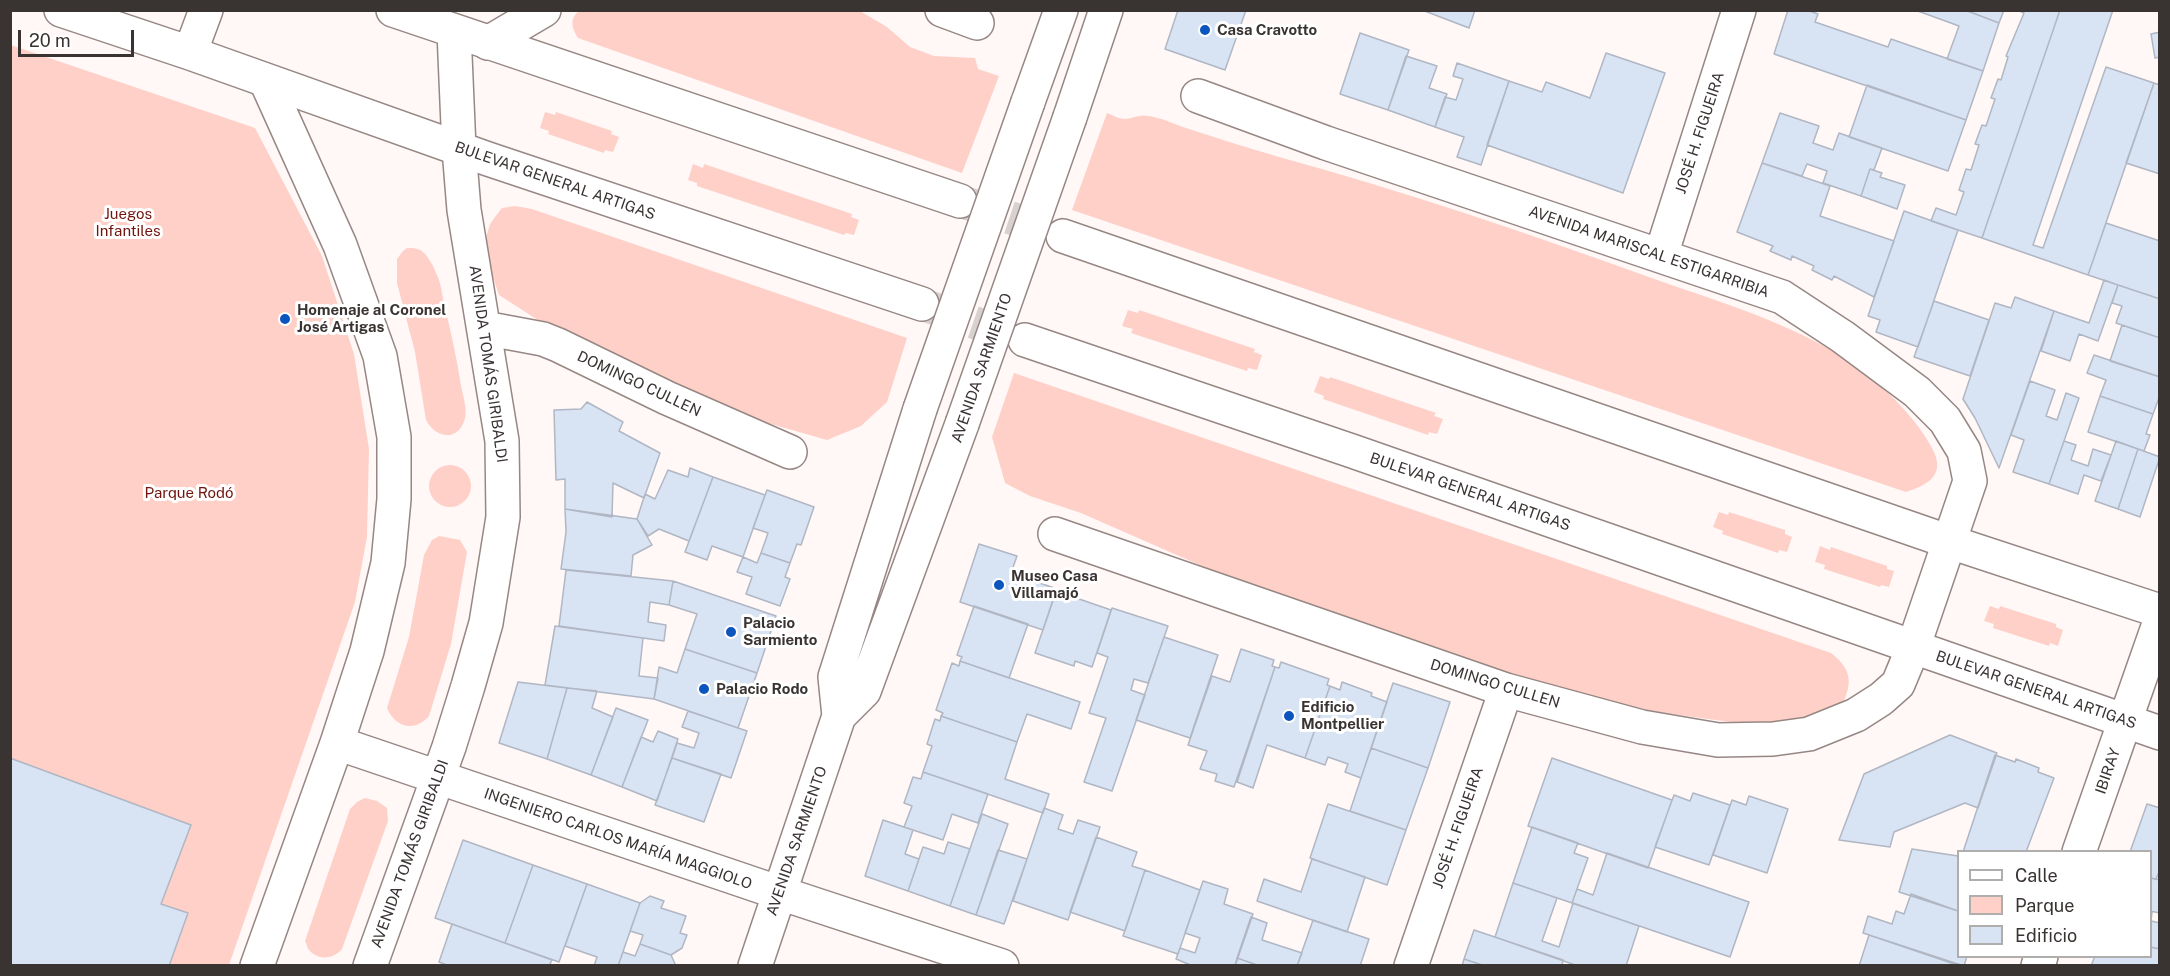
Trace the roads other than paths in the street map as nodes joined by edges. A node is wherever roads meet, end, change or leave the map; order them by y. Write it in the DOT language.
graph roads {
  1 [pos="60,10"];
  2 [pos="206,10"];
  3 [pos="393,10"];
  4 [pos="544,10"];
  5 [pos="942,10"];
  6 [pos="1061,10"];
  7 [pos="1106,10"];
  8 [pos="1739,10"];
  9 [pos="977,23"];
  10 [pos="454,32"];
  11 [pos="488,43"];
  12 [pos="190,53"];
  13 [pos="266,81"];
  14 [pos="1198,96"];
  15 [pos="459,149"];
  16 [pos="960,201"];
  17 [pos="1063,236"];
  18 [pos="1661,255"];
  19 [pos="922,304"];
  20 [pos="484,328"];
  21 [pos="1025,340"];
  22 [pos="790,453"];
  23 [pos="1055,534"];
  24 [pos="1950,542"];
  25 [pos="2160,611"];
  26 [pos="2160,621"];
  27 [pos="1913,648"];
  28 [pos="1506,690"];
  29 [pos="839,716"];
  30 [pos="2125,721"];
  31 [pos="2160,733"];
  32 [pos="337,743"];
  33 [pos="438,778"];
  34 [pos="2080,850"];
  35 [pos="780,893"];
  36 [pos="257,966"];
  37 [pos="370,966"];
  38 [pos="756,966"];
  39 [pos="1002,966"];
  40 [pos="1410,966"];
  1 -- 12 [label="street, BULEVAR GENERAL ARTIGAS"];
  2 -- 12 [label="street"];
  3 -- 10 [label="street"];
  4 -- 11 [label="street"];
  5 -- 9 [label="street"];
  6 -- 29 [label="street, AVENIDA SARMIENTO, bridge"];
  7 -- 29 [label="street, AVENIDA SARMIENTO, bridge"];
  8 -- 18 [label="street, JOSÉ H. FIGUEIRA"];
  10 -- 11 [label="street"];
  10 -- 15 [label="street, AVENIDA TOMÁS GIRIBALDI"];
  11 -- 16 [label="street"];
  12 -- 13 [label="street, BULEVAR GENERAL ARTIGAS"];
  13 -- 15 [label="street, BULEVAR GENERAL ARTIGAS"];
  13 -- 32 [label="street"];
  14 -- 18 [label="street, AVENIDA MARISCAL ESTIGARRIBIA"];
  15 -- 19 [label="street, BULEVAR GENERAL ARTIGAS"];
  15 -- 20 [label="street, AVENIDA TOMÁS GIRIBALDI"];
  17 -- 24 [label="street"];
  18 -- 24 [label="street, AVENIDA MARISCAL ESTIGARRIBIA"];
  20 -- 22 [label="street, DOMINGO CULLEN"];
  20 -- 33 [label="street, AVENIDA TOMÁS GIRIBALDI"];
  21 -- 27 [label="street, BULEVAR GENERAL ARTIGAS"];
  23 -- 28 [label="street, DOMINGO CULLEN"];
  24 -- 25 [label="street"];
  24 -- 27 [label="street"];
  26 -- 30 [label="street, IBIRAY"];
  27 -- 28 [label="street, DOMINGO CULLEN"];
  27 -- 30 [label="street, BULEVAR GENERAL ARTIGAS"];
  28 -- 40 [label="street, JOSÉ H. FIGUEIRA"];
  29 -- 35 [label="street, AVENIDA SARMIENTO"];
  30 -- 31 [label="street, BULEVAR GENERAL ARTIGAS"];
  30 -- 34 [label="street, IBIRAY"];
  32 -- 33 [label="street, INGENIERO CARLOS MARÍA MAGGIOLO"];
  32 -- 36 [label="street"];
  33 -- 35 [label="street, INGENIERO CARLOS MARÍA MAGGIOLO"];
  33 -- 37 [label="street, AVENIDA TOMÁS GIRIBALDI"];
  35 -- 38 [label="street, AVENIDA SARMIENTO"];
  35 -- 39 [label="street, INGENIERO CARLOS MARÍA MAGGIOLO"];
}
